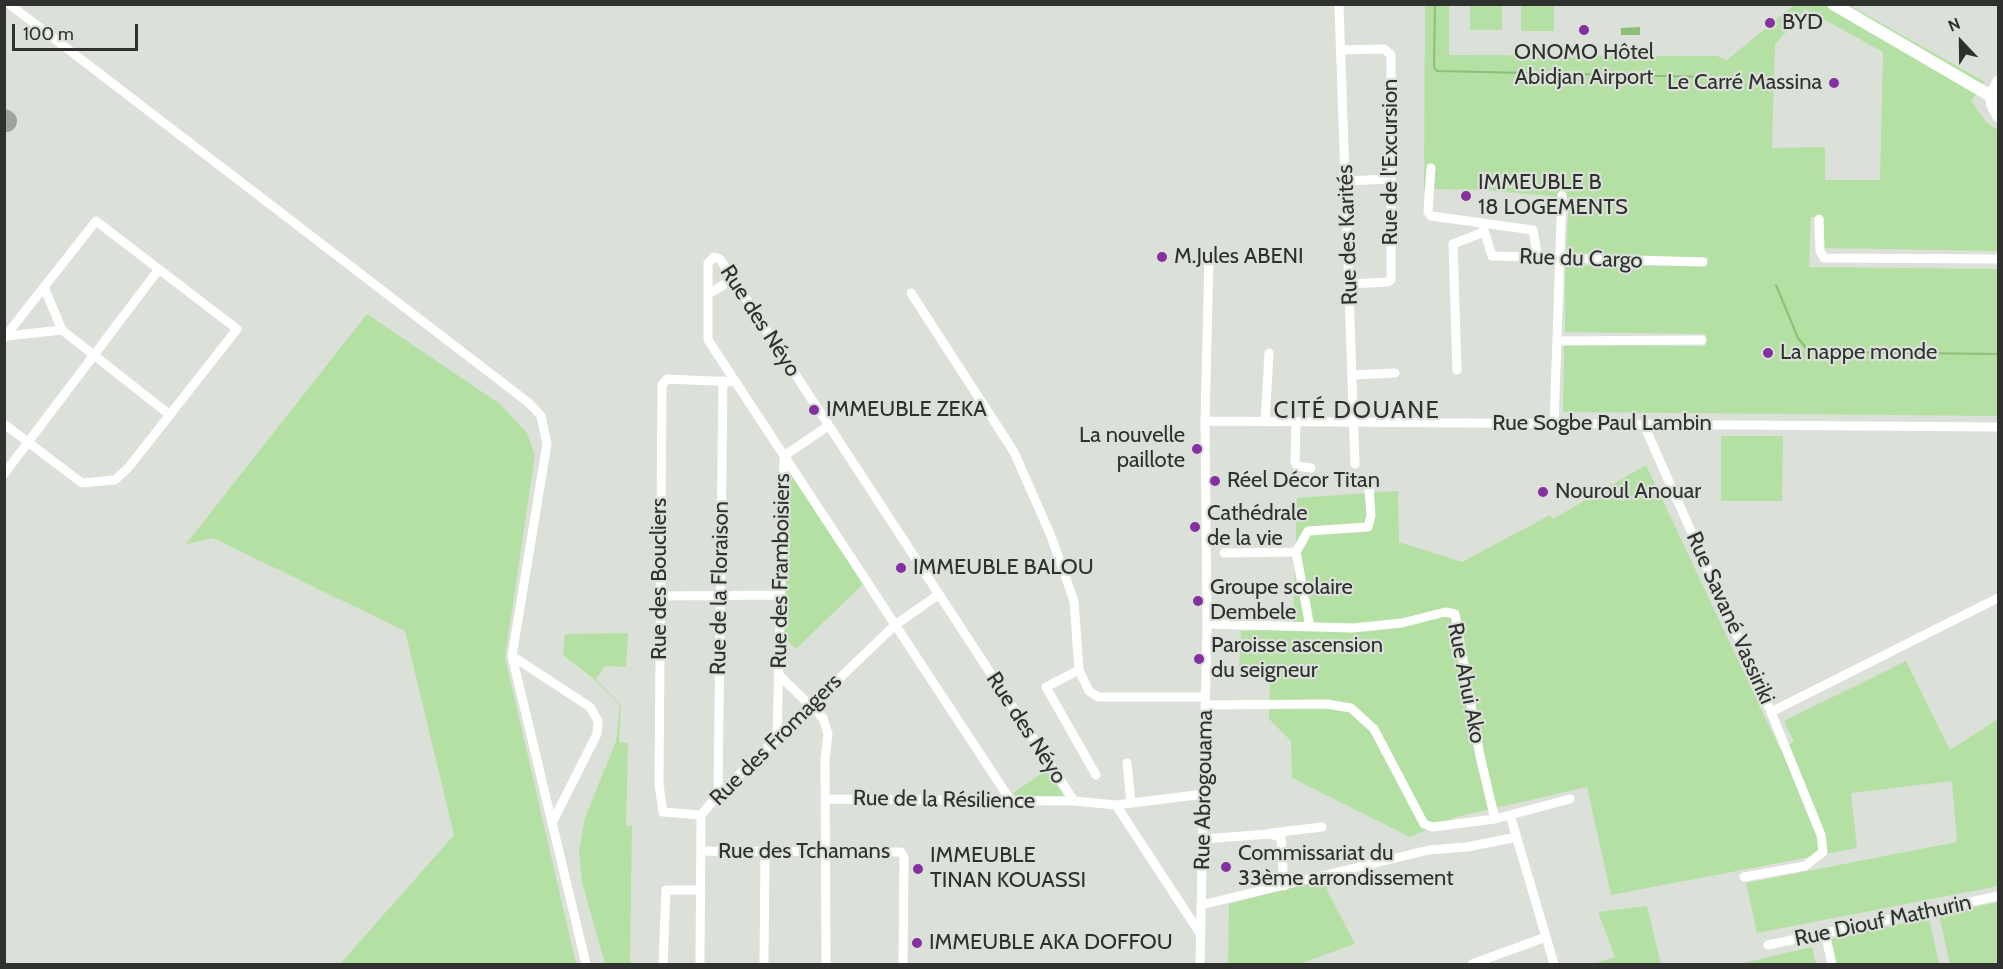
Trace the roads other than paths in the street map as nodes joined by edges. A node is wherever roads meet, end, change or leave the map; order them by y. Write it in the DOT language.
graph roads {
  1 [pos="9,4"];
  2 [pos="1833,4"];
  3 [pos="1339,6"];
  4 [pos="4,11"];
  5 [pos="1341,50"];
  6 [pos="1998,82"];
  7 [pos="1991,96"];
  8 [pos="1998,116"];
  9 [pos="1431,168"];
  10 [pos="1390,179"];
  11 [pos="1345,181"];
  12 [pos="1562,195"];
  13 [pos="1819,219"];
  14 [pos="1483,228"];
  15 [pos="1209,256"];
  16 [pos="1538,259"];
  17 [pos="1998,259"];
  18 [pos="1560,260"];
  19 [pos="1703,262"];
  20 [pos="159,269"];
  21 [pos="732,280"];
  22 [pos="1350,284"];
  23 [pos="44,287"];
  24 [pos="911,293"];
  25 [pos="708,294"];
  26 [pos="62,330"];
  27 [pos="5,337"];
  28 [pos="1702,340"];
  29 [pos="1558,341"];
  30 [pos="1269,353"];
  31 [pos="94,355"];
  32 [pos="1457,370"];
  33 [pos="1395,373"];
  34 [pos="1353,375"];
  35 [pos="723,381"];
  36 [pos="736,382"];
  37 [pos="170,415"];
  38 [pos="1205,421"];
  39 [pos="1265,422"];
  40 [pos="1296,422"];
  41 [pos="1355,423"];
  42 [pos="4,424"];
  43 [pos="1554,424"];
  44 [pos="1644,425"];
  45 [pos="828,426"];
  46 [pos="1998,428"];
  47 [pos="28,442"];
  48 [pos="784,456"];
  49 [pos="1355,464"];
  50 [pos="1311,468"];
  51 [pos="4,474"];
  52 [pos="1369,489"];
  53 [pos="1296,552"];
  54 [pos="1224,553"];
  55 [pos="938,595"];
  56 [pos="660,596"];
  57 [pos="780,596"];
  58 [pos="720,597"];
  59 [pos="1998,598"];
  60 [pos="1207,624"];
  61 [pos="895,625"];
  62 [pos="1310,627"];
  63 [pos="512,656"];
  64 [pos="1079,670"];
  65 [pos="778,674"];
  66 [pos="1205,701"];
  67 [pos="810,705"];
  68 [pos="1771,712"];
  69 [pos="777,740"];
  70 [pos="1127,763"];
  71 [pos="1096,775"];
  72 [pos="1204,794"];
  73 [pos="718,795"];
  74 [pos="826,799"];
  75 [pos="1570,799"];
  76 [pos="1011,801"];
  77 [pos="1074,801"];
  78 [pos="1131,803"];
  79 [pos="1116,805"];
  80 [pos="701,815"];
  81 [pos="1510,815"];
  82 [pos="1495,819"];
  83 [pos="553,821"];
  84 [pos="1322,827"];
  85 [pos="1269,834"];
  86 [pos="1517,837"];
  87 [pos="1203,839"];
  88 [pos="702,851"];
  89 [pos="765,851"];
  90 [pos="826,852"];
  91 [pos="1744,877"];
  92 [pos="1284,886"];
  93 [pos="701,890"];
  94 [pos="1998,896"];
  95 [pos="1202,905"];
  96 [pos="1825,933"];
  97 [pos="1201,935"];
  98 [pos="1546,937"];
  99 [pos="1768,945"];
  100 [pos="586,964"];
  101 [pos="663,964"];
  102 [pos="700,964"];
  103 [pos="764,964"];
  104 [pos="826,964"];
  105 [pos="903,964"];
  106 [pos="1200,964"];
  107 [pos="1472,964"];
  108 [pos="1554,964"];
  109 [pos="1832,964"];
  1 -- 4 [label="street"];
  1 -- 63 [label="street"];
  2 -- 7 [label="main road"];
  3 -- 5 [label="street, Rue des Karités"];
  5 -- 10 [label="street, Rue de l'Excursion"];
  5 -- 11 [label="street, Rue des Karités"];
  6 -- 7 [label="main road"];
  7 -- 8 [label="main road"];
  9 -- 14 [label="street"];
  10 -- 11 [label="street"];
  10 -- 22 [label="street, Rue de l'Excursion"];
  11 -- 22 [label="street, Rue des Karités"];
  12 -- 18 [label="street"];
  13 -- 17 [label="street"];
  14 -- 16 [label="street, Rue du Cargo"];
  14 -- 16 [label="street"];
  14 -- 32 [label="street"];
  15 -- 38 [label="street, Rue Abrogouama"];
  16 -- 18 [label="street, Rue du Cargo"];
  18 -- 19 [label="street, Rue du Cargo"];
  18 -- 29 [label="street"];
  20 -- 23 [label="street"];
  20 -- 31 [label="street"];
  20 -- 37 [label="street"];
  21 -- 25 [label="street"];
  21 -- 25 [label="street, Rue des Néyo"];
  21 -- 45 [label="street, Rue des Néyo"];
  22 -- 34 [label="street, Rue des Karités"];
  23 -- 26 [label="street"];
  23 -- 27 [label="street"];
  24 -- 64 [label="street"];
  25 -- 36 [label="street, Rue des Néyo"];
  26 -- 27 [label="street"];
  26 -- 31 [label="street"];
  28 -- 29 [label="street"];
  29 -- 43 [label="street"];
  30 -- 39 [label="street"];
  31 -- 37 [label="street"];
  31 -- 47 [label="street"];
  33 -- 34 [label="street"];
  34 -- 41 [label="street, Rue des Karités"];
  35 -- 36 [label="street, Rue des Boucliers"];
  35 -- 56 [label="street, Rue des Boucliers"];
  35 -- 58 [label="street, Rue de la Floraison"];
  36 -- 48 [label="street, Rue des Néyo"];
  37 -- 47 [label="street"];
  38 -- 39 [label="street, Rue Sogbe Paul Lambin"];
  38 -- 60 [label="street, Rue Abrogouama"];
  39 -- 40 [label="street, Rue Sogbe Paul Lambin"];
  40 -- 41 [label="street, Rue Sogbe Paul Lambin"];
  40 -- 50 [label="street"];
  41 -- 43 [label="street, Rue Sogbe Paul Lambin"];
  41 -- 49 [label="street, Rue des Karités"];
  42 -- 47 [label="street"];
  43 -- 44 [label="street, Rue Sogbe Paul Lambin"];
  44 -- 46 [label="street, Rue Sogbe Paul Lambin"];
  44 -- 68 [label="street, Rue Savané Vassiriki"];
  45 -- 48 [label="street, Rue des Framboisiers"];
  45 -- 55 [label="street, Rue des Néyo"];
  47 -- 51 [label="street"];
  48 -- 57 [label="street, Rue des Framboisiers"];
  48 -- 61 [label="street, Rue des Néyo"];
  52 -- 53 [label="street"];
  53 -- 54 [label="street"];
  53 -- 62 [label="street"];
  55 -- 61 [label="street, Rue des Fromagers"];
  55 -- 77 [label="street, Rue des Néyo"];
  56 -- 58 [label="street"];
  56 -- 80 [label="street, Rue des Boucliers"];
  57 -- 58 [label="street"];
  57 -- 65 [label="street, Rue des Framboisiers"];
  58 -- 73 [label="street, Rue de la Floraison"];
  59 -- 68 [label="street, Rue Savané Vassiriki"];
  60 -- 62 [label="street, Rue Ahui Ako"];
  60 -- 66 [label="street, Rue Abrogouama"];
  61 -- 67 [label="street, Rue des Fromagers"];
  61 -- 76 [label="street, Rue des Néyo"];
  62 -- 82 [label="street, Rue Ahui Ako"];
  63 -- 83 [label="street"];
  63 -- 83 [label="street"];
  64 -- 66 [label="street"];
  64 -- 71 [label="street"];
  65 -- 67 [label="street"];
  65 -- 69 [label="street, Rue des Framboisiers"];
  66 -- 72 [label="street, Rue Abrogouama"];
  66 -- 82 [label="street"];
  67 -- 69 [label="street, Rue des Fromagers"];
  67 -- 74 [label="street"];
  68 -- 91 [label="street"];
  69 -- 73 [label="street, Rue des Fromagers"];
  70 -- 78 [label="street"];
  72 -- 78 [label="street, Rue de la Résilience"];
  72 -- 87 [label="street, Rue Abrogouama"];
  73 -- 80 [label="street, Rue des Fromagers"];
  74 -- 76 [label="street, Rue de la Résilience"];
  74 -- 90 [label="street"];
  75 -- 81 [label="street"];
  76 -- 77 [label="street, Rue de la Résilience"];
  77 -- 79 [label="street, Rue de la Résilience"];
  78 -- 79 [label="street, Rue de la Résilience"];
  79 -- 97 [label="street"];
  80 -- 88 [label="street, Rue des Fromagers"];
  81 -- 82 [label="street"];
  81 -- 86 [label="street"];
  83 -- 100 [label="street"];
  84 -- 85 [label="street"];
  85 -- 87 [label="street"];
  85 -- 92 [label="street"];
  86 -- 92 [label="street"];
  86 -- 98 [label="street"];
  87 -- 95 [label="street, Rue Abrogouama"];
  88 -- 89 [label="street, Rue des Tchamans"];
  88 -- 93 [label="street, Rue des Fromagers"];
  89 -- 90 [label="street, Rue des Tchamans"];
  89 -- 103 [label="street"];
  90 -- 104 [label="street"];
  90 -- 105 [label="street, Rue des Tchamans"];
  92 -- 95 [label="street"];
  93 -- 101 [label="street"];
  93 -- 102 [label="street, Rue des Fromagers"];
  94 -- 96 [label="street, Rue Diouf Mathurin"];
  95 -- 97 [label="street, Rue Abrogouama"];
  96 -- 99 [label="street, Rue Diouf Mathurin"];
  96 -- 109 [label="street"];
  97 -- 106 [label="street, Rue Abrogouama"];
  98 -- 107 [label="street"];
  98 -- 108 [label="street"];
}
